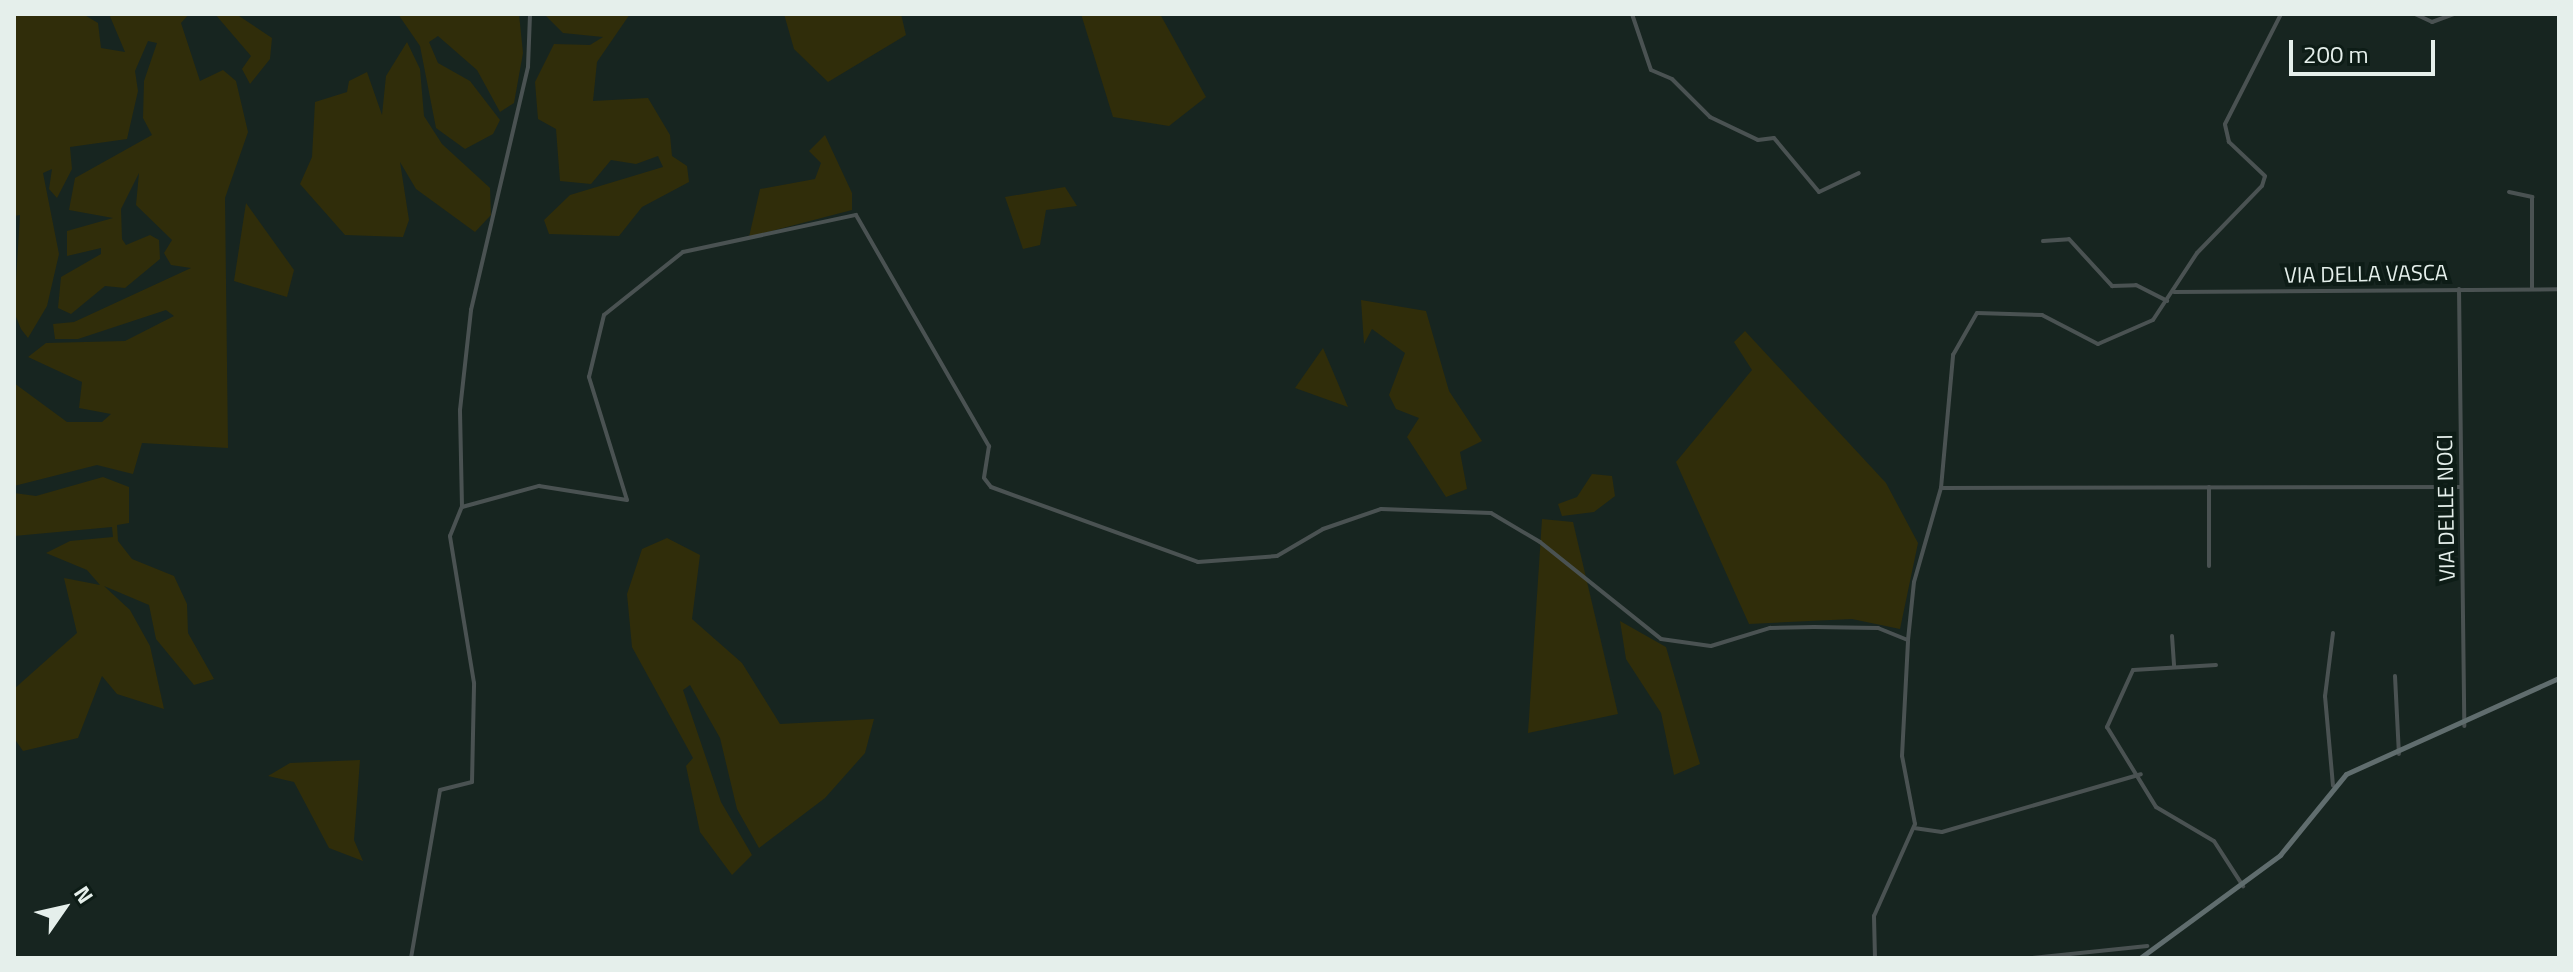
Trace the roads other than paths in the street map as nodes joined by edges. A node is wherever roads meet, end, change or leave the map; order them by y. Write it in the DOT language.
graph roads {
  1 [pos="530,14"];
  2 [pos="1632,14"];
  3 [pos="2281,14"];
  4 [pos="2415,14"];
  5 [pos="2454,14"];
  6 [pos="1859,173"];
  7 [pos="2509,192"];
  8 [pos="2043,241"];
  9 [pos="2459,289"];
  10 [pos="2532,289"];
  11 [pos="2559,289"];
  12 [pos="2174,292"];
  13 [pos="2167,302"];
  14 [pos="2209,487"];
  15 [pos="2461,487"];
  16 [pos="1941,488"];
  17 [pos="462,507"];
  18 [pos="2209,566"];
  19 [pos="2333,633"];
  20 [pos="2172,636"];
  21 [pos="1908,640"];
  22 [pos="2216,665"];
  23 [pos="2174,666"];
  24 [pos="2395,676"];
  25 [pos="2559,678"];
  26 [pos="2464,726"];
  27 [pos="2399,754"];
  28 [pos="2142,774"];
  29 [pos="2333,786"];
  30 [pos="1914,828"];
  31 [pos="2243,886"];
  32 [pos="2147,946"];
  33 [pos="2140,947"];
  34 [pos="2143,957"];
  35 [pos="411,958"];
  36 [pos="1875,958"];
  37 [pos="2031,958"];
  1 -- 17 [label="street"];
  2 -- 6 [label="street"];
  3 -- 12 [label="street"];
  4 -- 5 [label="street"];
  7 -- 10 [label="street"];
  8 -- 13 [label="street"];
  9 -- 10 [label="street, VIA DELLA VASCA"];
  9 -- 12 [label="street, VIA DELLA VASCA"];
  9 -- 15 [label="street, VIA DELLE NOCI"];
  10 -- 11 [label="street, VIA DELLA VASCA"];
  12 -- 13 [label="street"];
  13 -- 16 [label="street"];
  14 -- 15 [label="street"];
  14 -- 16 [label="street"];
  14 -- 18 [label="street"];
  15 -- 26 [label="street, VIA DELLE NOCI"];
  16 -- 21 [label="street"];
  17 -- 21 [label="street"];
  17 -- 35 [label="street"];
  19 -- 29 [label="street"];
  20 -- 23 [label="street"];
  21 -- 30 [label="street"];
  22 -- 23 [label="street"];
  23 -- 28 [label="street"];
  24 -- 27 [label="street"];
  25 -- 26 [label="main road"];
  26 -- 27 [label="main road"];
  27 -- 29 [label="main road"];
  28 -- 30 [label="street"];
  28 -- 31 [label="street"];
  29 -- 31 [label="main road"];
  30 -- 36 [label="street"];
  31 -- 34 [label="main road"];
  32 -- 33 [label="street"];
  33 -- 34 [label="street"];
  33 -- 37 [label="street"];
}
